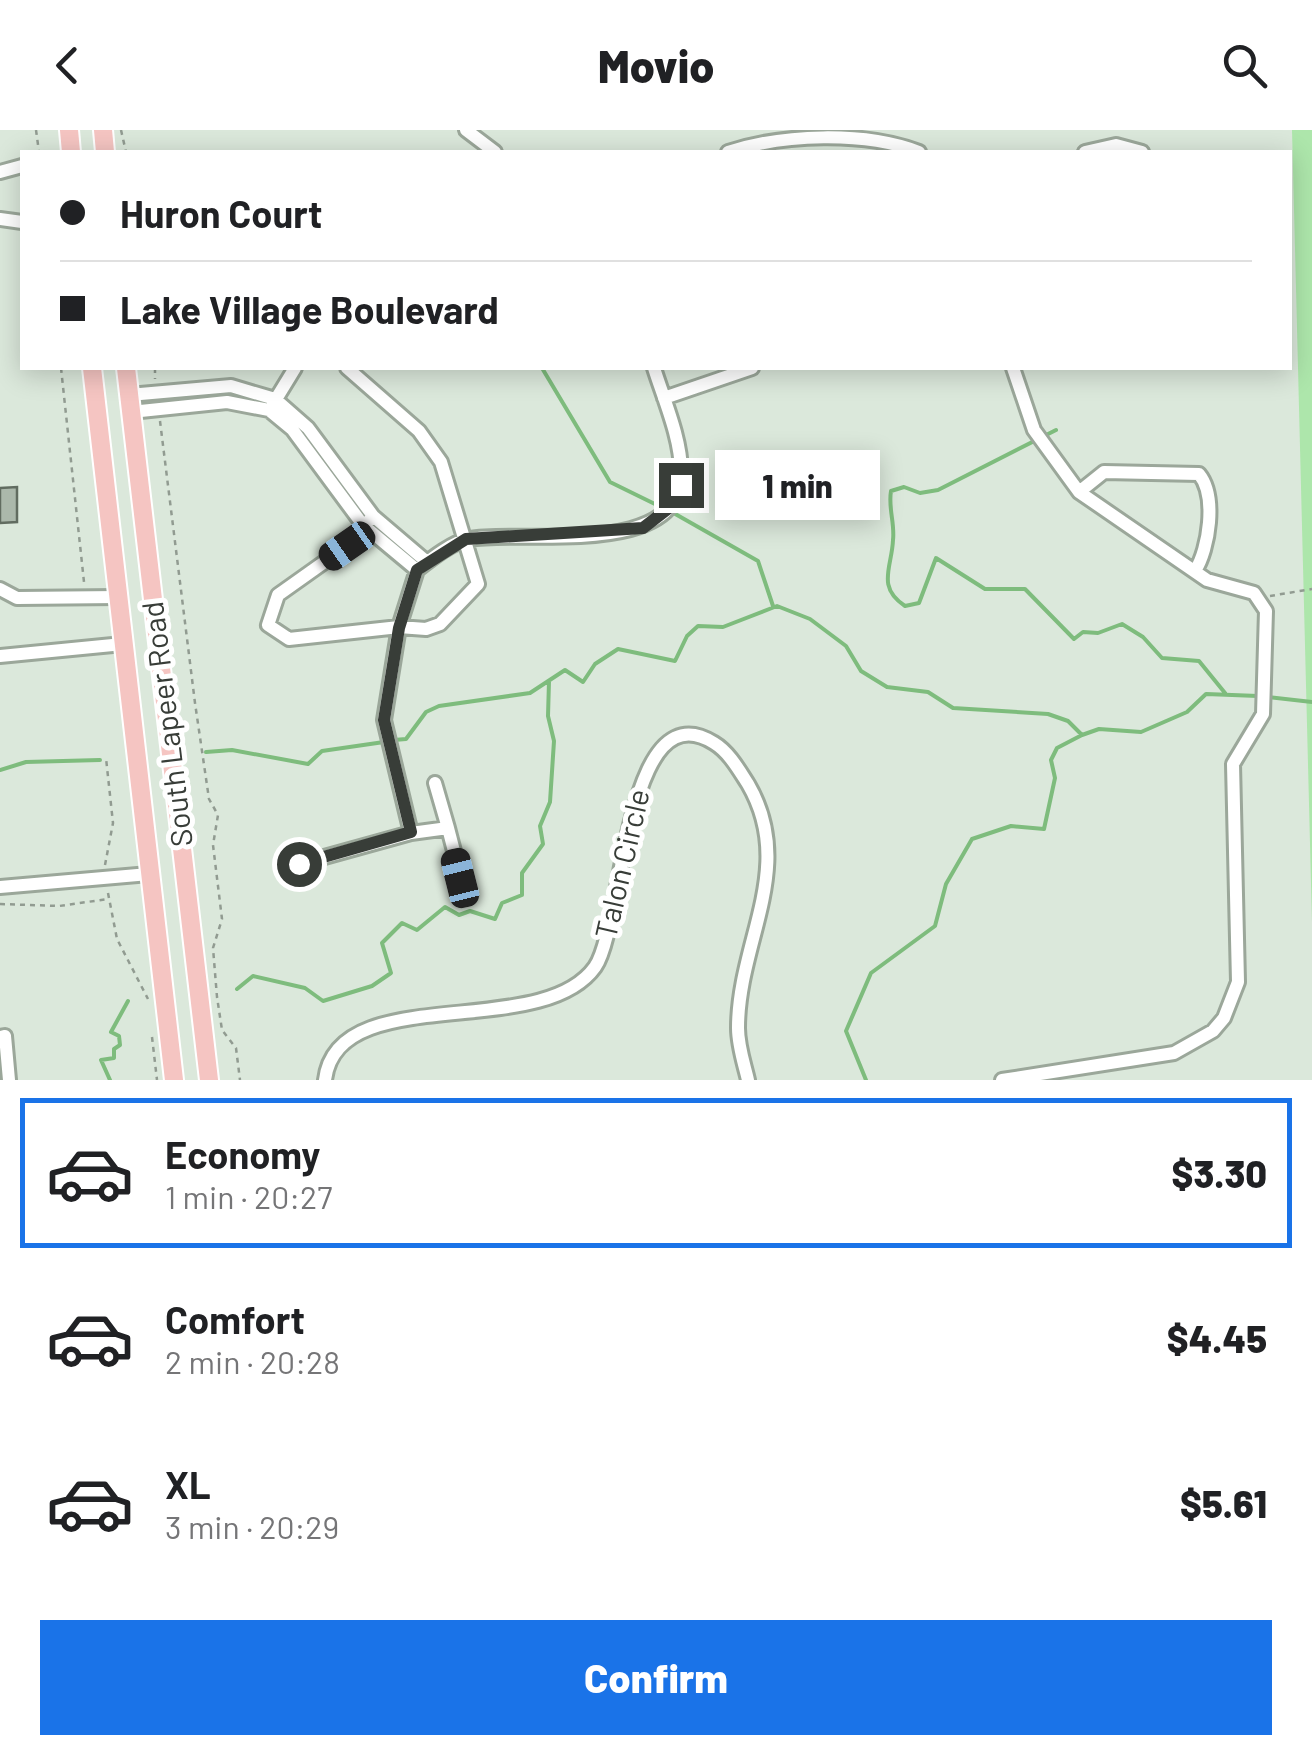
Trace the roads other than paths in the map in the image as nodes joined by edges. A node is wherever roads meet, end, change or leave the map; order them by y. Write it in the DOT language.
graph roads {
  1 [pos="466,130"];
  2 [pos="491,150"];
  3 [pos="737,150"];
  4 [pos="905,150"];
  5 [pos="1094,150"];
  6 [pos="1135,150"];
  7 [pos="92,370"];
  8 [pos="126,370"];
  9 [pos="294,370"];
  10 [pos="349,370"];
  11 [pos="655,370"];
  12 [pos="746,370"];
  13 [pos="1014,370"];
  14 [pos="664,398"];
  15 [pos="130,404"];
  16 [pos="272,405"];
  17 [pos="1079,492"];
  18 [pos="368,520"];
  19 [pos="466,539"];
  20 [pos="422,566"];
  21 [pos="1195,571"];
  22 [pos="0,588"];
  23 [pos="118,597"];
  24 [pos="399,628"];
  25 [pos="123,644"];
  26 [pos="0,656"];
  27 [pos="434,782"];
  28 [pos="448,828"];
  29 [pos="411,832"];
  30 [pos="299,864"];
  31 [pos="150,874"];
  32 [pos="460,878"];
  33 [pos="0,887"];
  34 [pos="0,1037"];
  35 [pos="9,1080"];
  36 [pos="174,1080"];
  37 [pos="210,1080"];
  38 [pos="325,1080"];
  39 [pos="748,1080"];
  40 [pos="1002,1080"];
  1 -- 2 [label="street"];
  3 -- 4 [label="street"];
  5 -- 6 [label="street"];
  7 -- 23 [label="main road, South Lapeer Road"];
  8 -- 15 [label="main road, South Lapeer Road"];
  9 -- 16 [label="street"];
  10 -- 19 [label="street"];
  11 -- 14 [label="street"];
  12 -- 14 [label="street"];
  13 -- 17 [label="street"];
  14 -- 19 [label="street"];
  15 -- 16 [label="street"];
  15 -- 37 [label="main road, South Lapeer Road"];
  16 -- 18 [label="street"];
  17 -- 21 [label="street"];
  17 -- 21 [label="street"];
  18 -- 20 [label="street"];
  18 -- 24 [label="street"];
  19 -- 20 [label="street"];
  19 -- 24 [label="street"];
  20 -- 24 [label="street"];
  21 -- 40 [label="street"];
  22 -- 23 [label="street"];
  23 -- 25 [label="main road, South Lapeer Road"];
  24 -- 29 [label="street"];
  25 -- 26 [label="street"];
  25 -- 31 [label="main road, South Lapeer Road"];
  27 -- 28 [label="street"];
  28 -- 29 [label="street"];
  28 -- 32 [label="street"];
  29 -- 30 [label="street"];
  31 -- 33 [label="street"];
  31 -- 36 [label="main road, South Lapeer Road"];
  34 -- 35 [label="street"];
  38 -- 39 [label="street, Talon Circle"];
}
